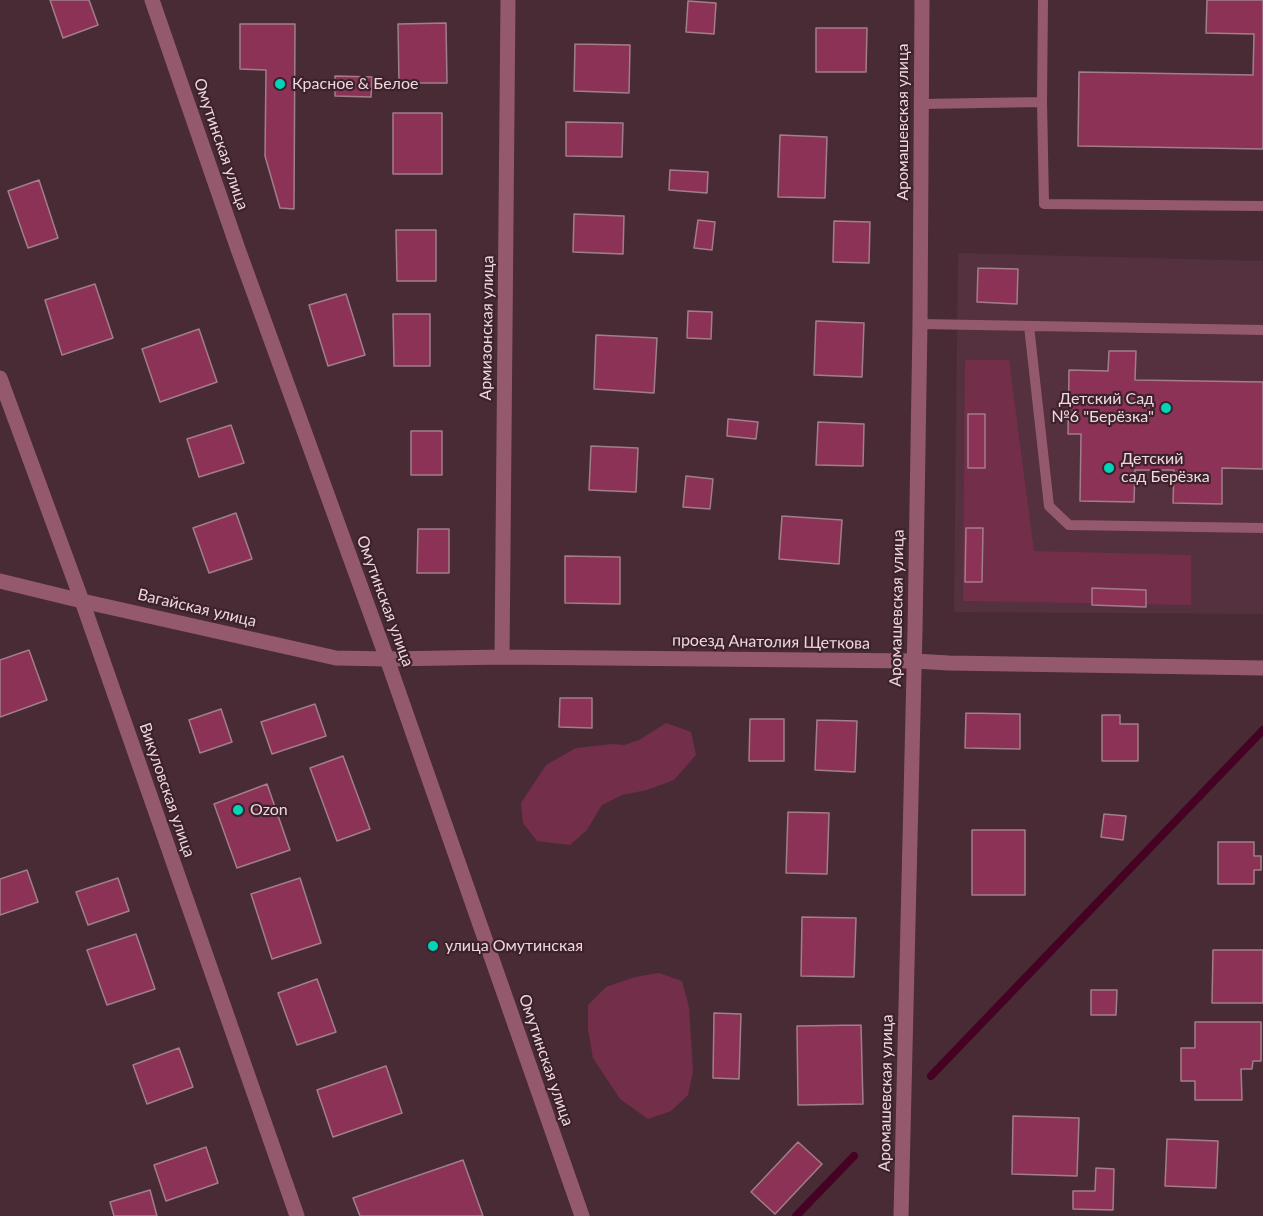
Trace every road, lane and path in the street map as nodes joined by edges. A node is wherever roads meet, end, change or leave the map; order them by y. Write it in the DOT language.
graph roads {
  1 [pos="152,0"];
  2 [pos="508,0"];
  3 [pos="921,0"];
  4 [pos="1043,0"];
  5 [pos="1042,102"];
  6 [pos="921,104"];
  7 [pos="1263,206"];
  8 [pos="920,324"];
  9 [pos="1029,326"];
  10 [pos="1263,330"];
  11 [pos="0,378"];
  12 [pos="1263,528"];
  13 [pos="0,581"];
  14 [pos="82,601"];
  15 [pos="502,657"];
  16 [pos="387,659"];
  17 [pos="914,661"];
  18 [pos="1263,668"];
  19 [pos="297,1216"];
  20 [pos="582,1216"];
  21 [pos="901,1216"];
  1 -- 16 [label="street, Омутинская улица"];
  2 -- 15 [label="street, Армизонская улица"];
  3 -- 6 [label="street, Аромашевская улица"];
  4 -- 5 [label="lane"];
  5 -- 6 [label="lane"];
  5 -- 7 [label="lane"];
  6 -- 8 [label="street, Аромашевская улица"];
  8 -- 9 [label="lane"];
  8 -- 17 [label="street, Аромашевская улица"];
  9 -- 10 [label="lane"];
  9 -- 12 [label="lane"];
  11 -- 14 [label="street, Викуловская улица"];
  13 -- 14 [label="street, Вагайская улица"];
  14 -- 16 [label="street, Вагайская улица"];
  14 -- 19 [label="street, Викуловская улица"];
  15 -- 16 [label="street, проезд Анатолия Щеткова"];
  15 -- 17 [label="street, проезд Анатолия Щеткова"];
  16 -- 20 [label="street, Омутинская улица"];
  17 -- 18 [label="street, проезд Анатолия Щеткова"];
  17 -- 21 [label="street, Аромашевская улица"];
}
